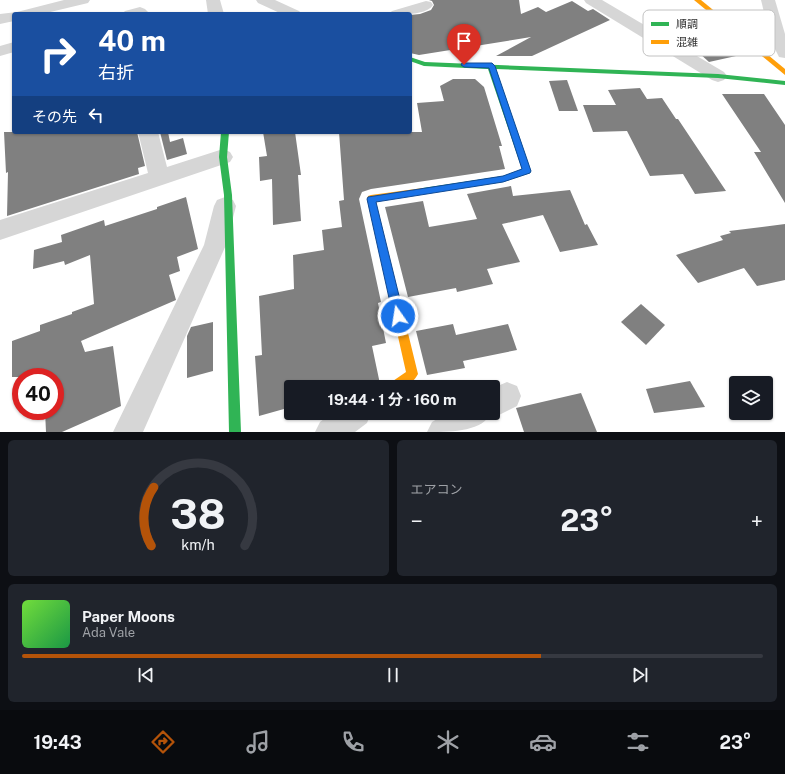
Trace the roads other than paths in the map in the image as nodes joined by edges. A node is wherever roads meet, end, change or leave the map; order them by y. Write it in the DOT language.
graph roads {
  1 [pos="83,0"];
  2 [pos="213,0"];
  3 [pos="263,0"];
  4 [pos="591,0"];
  5 [pos="697,0"];
  6 [pos="768,0"];
  7 [pos="426,5"];
  8 [pos="709,10"];
  9 [pos="771,10"];
  10 [pos="32,12"];
  11 [pos="216,12"];
  12 [pos="290,12"];
  13 [pos="403,12"];
  14 [pos="12,17"];
  15 [pos="0,20"];
  16 [pos="775,22"];
  17 [pos="643,31"];
  18 [pos="12,48"];
  19 [pos="0,51"];
  20 [pos="784,51"];
  21 [pos="686,56"];
  22 [pos="765,56"];
  23 [pos="412,60"];
  24 [pos="492,66"];
  25 [pos="785,73"];
  26 [pos="718,76"];
  27 [pos="785,83"];
  28 [pos="148,134"];
  29 [pos="225,134"];
  30 [pos="223,157"];
  31 [pos="159,177"];
  32 [pos="228,195"];
  33 [pos="0,230"];
  34 [pos="404,380"];
  35 [pos="347,420"];
  36 [pos="463,420"];
  37 [pos="128,432"];
  38 [pos="235,432"];
  39 [pos="330,432"];
  40 [pos="442,432"];
  1 -- 10 [label="street"];
  2 -- 11 [label="street"];
  3 -- 12 [label="street"];
  4 -- 17 [label="street"];
  5 -- 8 [label="street"];
  6 -- 9 [label="street"];
  7 -- 13 [label="street"];
  14 -- 15 [label="street"];
  16 -- 20 [label="street"];
  18 -- 19 [label="street"];
  21 -- 26 [label="street"];
  22 -- 25 [label="street"];
  23 -- 24 [label="street"];
  24 -- 26 [label="street"];
  24 -- 34 [label="street"];
  26 -- 27 [label="street"];
  28 -- 31 [label="street"];
  29 -- 30 [label="street"];
  30 -- 31 [label="street"];
  30 -- 32 [label="street"];
  31 -- 33 [label="street"];
  32 -- 37 [label="street"];
  32 -- 38 [label="street"];
  35 -- 39 [label="street"];
  36 -- 40 [label="street"];
}
